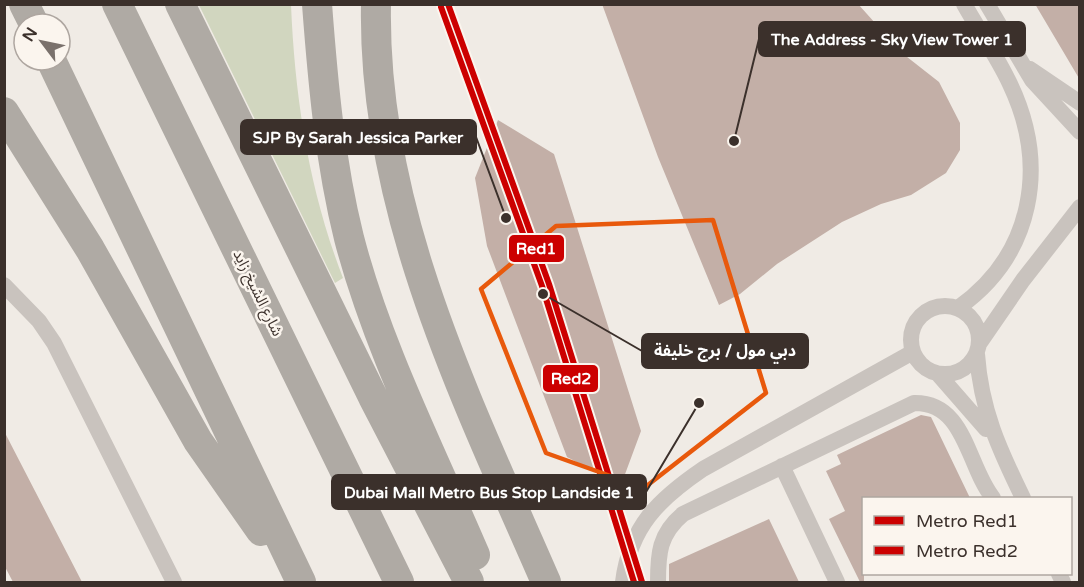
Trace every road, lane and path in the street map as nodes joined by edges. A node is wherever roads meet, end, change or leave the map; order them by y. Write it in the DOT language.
graph roads {
  1 [pos="117,4"];
  2 [pos="180,4"];
  3 [pos="317,4"];
  4 [pos="327,4"];
  5 [pos="376,4"];
  6 [pos="964,4"];
  7 [pos="987,4"];
  8 [pos="323,52"];
  9 [pos="1020,62"];
  10 [pos="57,72"];
  11 [pos="1080,102"];
  12 [pos="4,112"];
  13 [pos="1080,132"];
  14 [pos="1080,207"];
  15 [pos="1080,222"];
  16 [pos="1046,250"];
  17 [pos="4,285"];
  18 [pos="958,308"];
  19 [pos="978,349"];
  20 [pos="913,352"];
  21 [pos="938,374"];
  22 [pos="997,444"];
  23 [pos="783,466"];
  24 [pos="992,497"];
  25 [pos="1023,497"];
  26 [pos="174,582"];
  27 [pos="300,582"];
  28 [pos="399,582"];
  29 [pos="469,582"];
  30 [pos="487,582"];
  31 [pos="546,582"];
  32 [pos="623,582"];
  33 [pos="658,582"];
  34 [pos="837,582"];
  1 -- 28 [label="highway, شارع الشيخ زايد"];
  2 -- 29 [label="highway"];
  3 -- 8 [label="highway"];
  4 -- 8 [label="highway"];
  5 -- 31 [label="highway"];
  6 -- 18 [label="street"];
  7 -- 9 [label="street"];
  8 -- 30 [label="highway"];
  9 -- 11 [label="street"];
  9 -- 13 [label="street"];
  10 -- 27 [label="highway"];
  12 -- 27 [label="highway"];
  14 -- 16 [label="street"];
  15 -- 16 [label="street"];
  16 -- 19 [label="street"];
  17 -- 26 [label="street"];
  18 -- 19 [label="street"];
  18 -- 20 [label="street"];
  19 -- 21 [label="street"];
  19 -- 22 [label="street"];
  20 -- 21 [label="street"];
  20 -- 32 [label="street"];
  21 -- 22 [label="street"];
  22 -- 25 [label="street"];
  23 -- 24 [label="street"];
  23 -- 33 [label="street"];
  23 -- 34 [label="street"];
}
